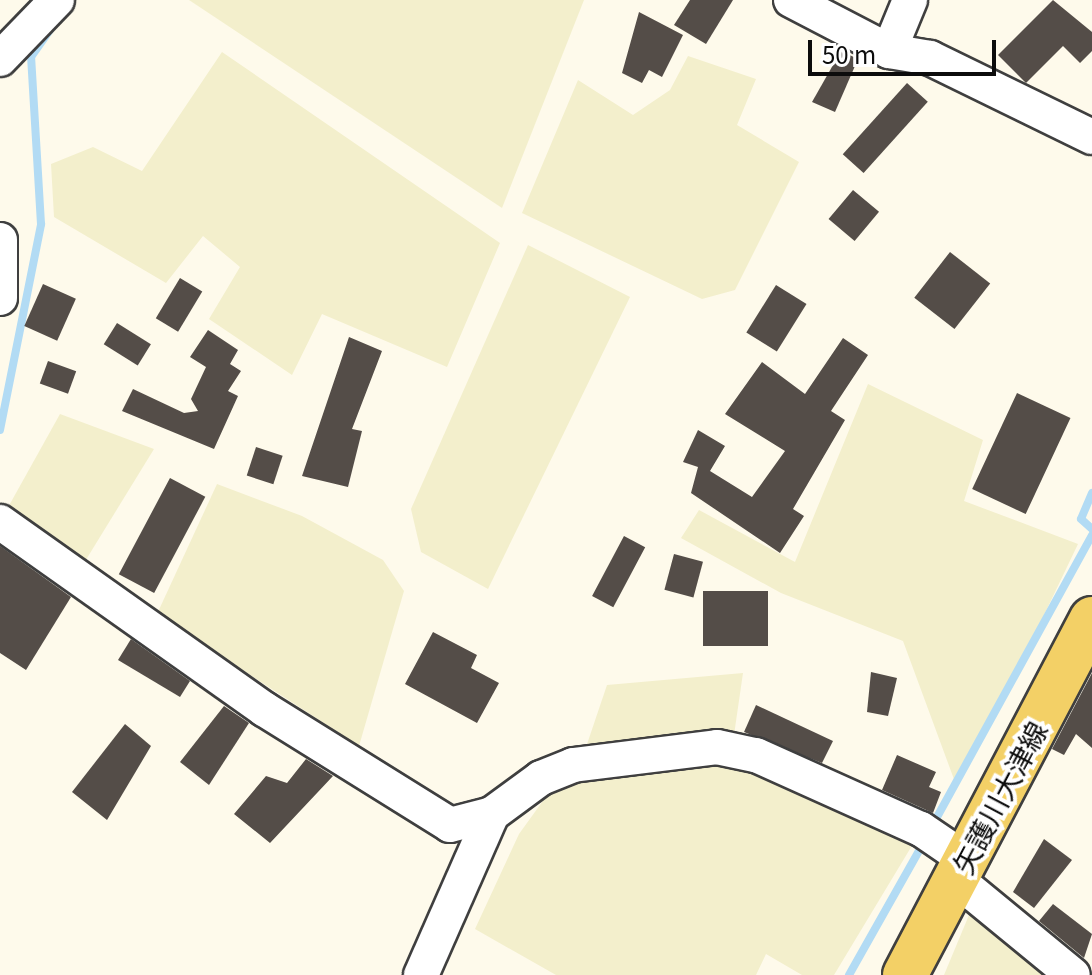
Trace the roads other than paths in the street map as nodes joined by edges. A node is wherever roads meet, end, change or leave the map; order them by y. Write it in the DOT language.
graph roads {
  1 [pos="57,0"];
  2 [pos="791,0"];
  3 [pos="910,0"];
  4 [pos="889,51"];
  5 [pos="0,59"];
  6 [pos="1092,137"];
  7 [pos="0,240"];
  8 [pos="0,298"];
  9 [pos="0,522"];
  10 [pos="1092,619"];
  11 [pos="492,814"];
  12 [pos="946,853"];
  13 [pos="421,975"];
  14 [pos="905,975"];
  15 [pos="1073,975"];
  1 -- 5 [label="street"];
  2 -- 4 [label="street"];
  3 -- 4 [label="street"];
  4 -- 6 [label="street"];
  7 -- 8 [label="street"];
  9 -- 11 [label="street"];
  10 -- 12 [label="main road, 矢護川大津線"];
  11 -- 12 [label="street"];
  11 -- 13 [label="street"];
  12 -- 14 [label="main road, 矢護川大津線"];
  12 -- 15 [label="street"];
}
